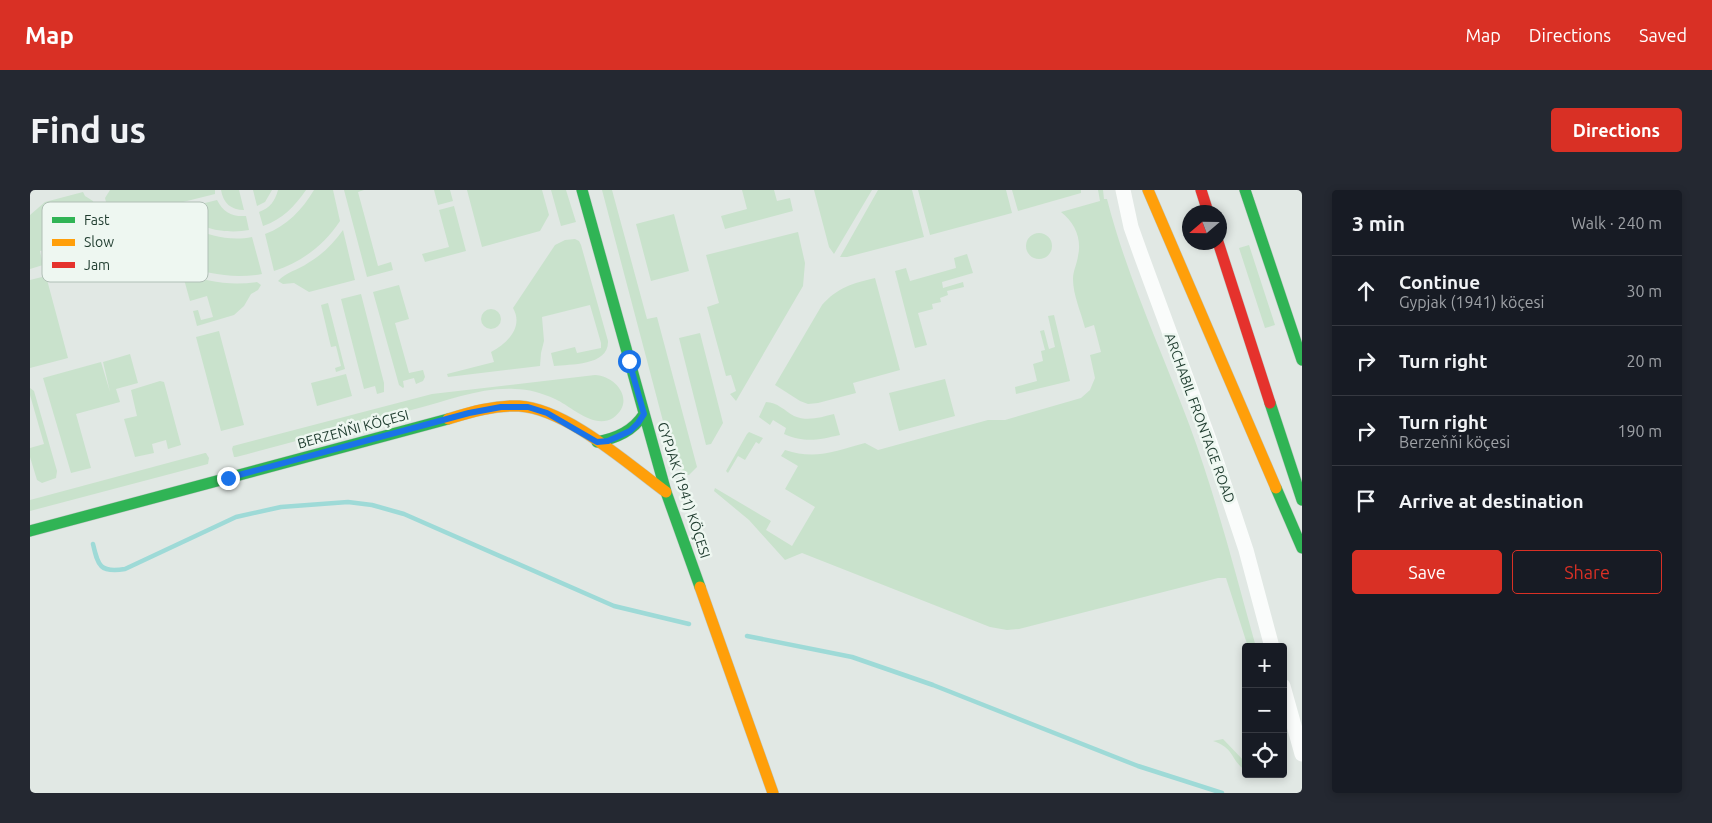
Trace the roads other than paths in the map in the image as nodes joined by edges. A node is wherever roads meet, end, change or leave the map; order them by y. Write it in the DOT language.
graph roads {
  1 [pos="582,190"];
  2 [pos="1123,190"];
  3 [pos="1148,190"];
  4 [pos="1201,190"];
  5 [pos="1246,190"];
  6 [pos="1206,205"];
  7 [pos="1221,250"];
  8 [pos="1302,360"];
  9 [pos="644,414"];
  10 [pos="597,442"];
  11 [pos="666,492"];
  12 [pos="1302,500"];
  13 [pos="30,530"];
  14 [pos="1302,548"];
  15 [pos="1271,643"];
  16 [pos="1284,688"];
  17 [pos="1302,754"];
  18 [pos="773,793"];
  1 -- 9 [label="street, GYPJAK (1941) KÖÇESI"];
  2 -- 15 [label="street, ARCHABIL FRONTAGE ROAD"];
  3 -- 14 [label="street"];
  4 -- 6 [label="street"];
  5 -- 8 [label="street"];
  7 -- 12 [label="street"];
  9 -- 10 [label="street"];
  9 -- 11 [label="street, GYPJAK (1941) KÖÇESI"];
  10 -- 11 [label="street, BERZEŇŇI KÖÇESI"];
  10 -- 13 [label="street, BERZEŇŇI KÖÇESI"];
  11 -- 18 [label="street, GYPJAK (1941) KÖÇESI"];
  16 -- 17 [label="street"];
}
